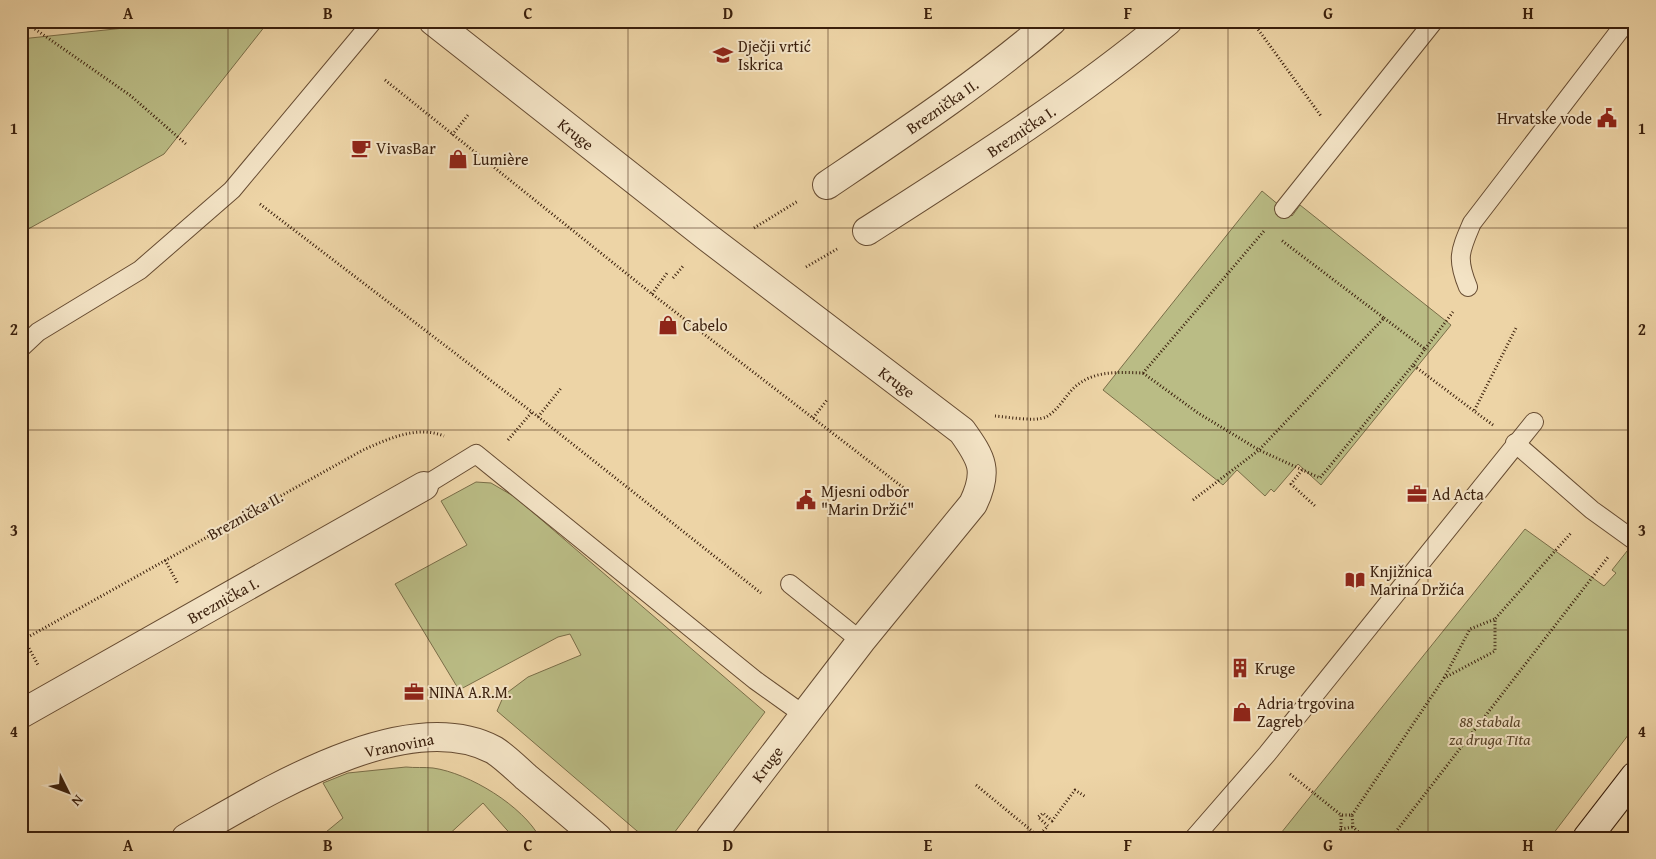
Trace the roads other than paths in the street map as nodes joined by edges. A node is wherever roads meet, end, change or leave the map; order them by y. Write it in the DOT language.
graph roads {
  1 [pos="373,21"];
  2 [pos="432,21"];
  3 [pos="1052,21"];
  4 [pos="1168,21"];
  5 [pos="1434,21"];
  6 [pos="1627,21"];
  7 [pos="827,184"];
  8 [pos="1284,209"];
  9 [pos="867,231"];
  10 [pos="1468,287"];
  11 [pos="21,348"];
  12 [pos="1534,422"];
  13 [pos="1515,443"];
  14 [pos="424,486"];
  15 [pos="1635,541"];
  16 [pos="790,584"];
  17 [pos="861,641"];
  18 [pos="21,714"];
  19 [pos="804,715"];
  20 [pos="1635,776"];
  21 [pos="186,838"];
  22 [pos="598,838"];
  23 [pos="710,838"];
  24 [pos="1194,838"];
  25 [pos="1587,838"];
  1 -- 11 [label="lane"];
  2 -- 17 [label="street, Kruge"];
  3 -- 7 [label="street, Breznička II."];
  4 -- 9 [label="street, Breznička I."];
  5 -- 8 [label="lane"];
  6 -- 10 [label="lane"];
  12 -- 13 [label="lane"];
  13 -- 15 [label="lane"];
  13 -- 24 [label="lane"];
  14 -- 18 [label="street, Breznička I."];
  14 -- 19 [label="lane"];
  16 -- 17 [label="lane"];
  17 -- 19 [label="street, Kruge"];
  19 -- 23 [label="street, Kruge"];
  20 -- 25 [label="street"];
  21 -- 22 [label="street, Vranovina"];
}
